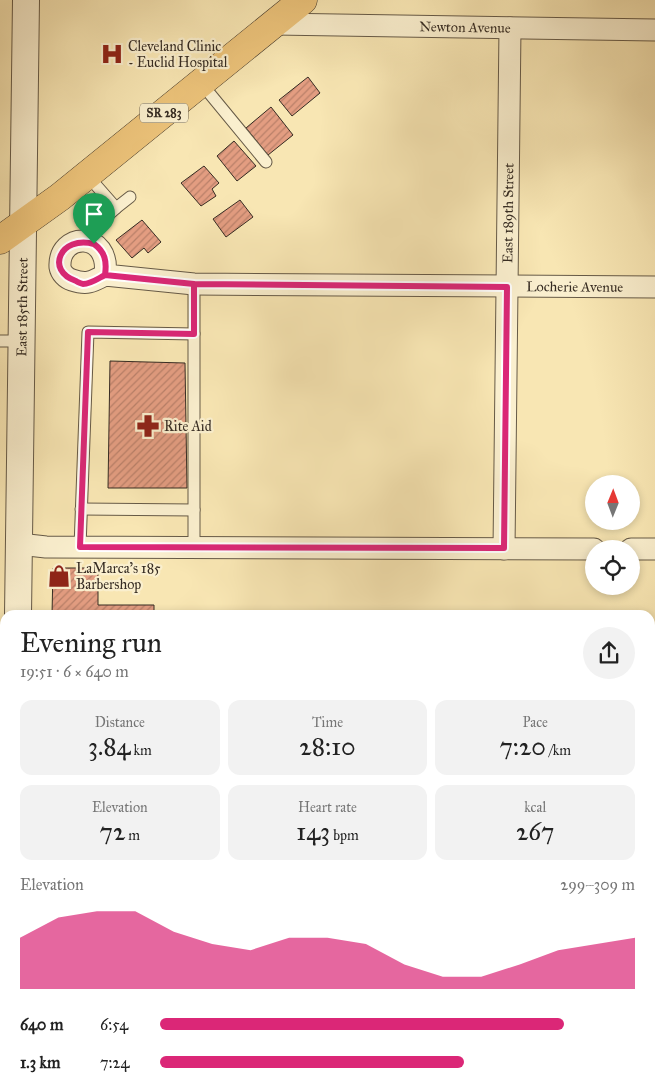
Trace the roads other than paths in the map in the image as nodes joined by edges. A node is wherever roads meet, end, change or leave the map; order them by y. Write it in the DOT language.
graph roads {
  1 [pos="26,0"];
  2 [pos="303,0"];
  3 [pos="275,24"];
  4 [pos="510,28"];
  5 [pos="655,30"];
  6 [pos="201,83"];
  7 [pos="266,162"];
  8 [pos="87,175"];
  9 [pos="130,197"];
  10 [pos="116,208"];
  11 [pos="100,222"];
  12 [pos="23,224"];
  13 [pos="0,240"];
  14 [pos="105,275"];
  15 [pos="194,284"];
  16 [pos="507,287"];
  17 [pos="655,288"];
  18 [pos="194,334"];
  19 [pos="11,341"];
  20 [pos="81,509"];
  21 [pos="194,510"];
  22 [pos="19,544"];
  23 [pos="80,547"];
  24 [pos="194,548"];
  25 [pos="504,548"];
  26 [pos="585,549"];
  27 [pos="640,549"];
  28 [pos="655,550"];
  29 [pos="18,610"];
  1 -- 12 [label="street, East 185th Street"];
  2 -- 3 [label="main road, SR 283"];
  3 -- 4 [label="street, Newton Avenue"];
  3 -- 6 [label="main road, SR 283"];
  4 -- 5 [label="street, Newton Avenue"];
  4 -- 16 [label="street, East 189th Street"];
  6 -- 7 [label="lane"];
  6 -- 8 [label="main road, SR 283"];
  8 -- 10 [label="lane"];
  8 -- 12 [label="main road, SR 283"];
  9 -- 10 [label="lane"];
  10 -- 11 [label="lane"];
  12 -- 13 [label="main road, SR 283"];
  12 -- 19 [label="street, East 185th Street"];
  14 -- 15 [label="street, Locherie Avenue"];
  15 -- 16 [label="street, Locherie Avenue"];
  15 -- 18 [label="lane"];
  16 -- 17 [label="street, Locherie Avenue"];
  16 -- 25 [label="street, East 189th Street"];
  18 -- 20 [label="lane"];
  18 -- 21 [label="lane"];
  19 -- 22 [label="street, East 185th Street"];
  20 -- 21 [label="lane"];
  20 -- 23 [label="lane"];
  21 -- 24 [label="lane"];
  22 -- 23 [label="street"];
  22 -- 29 [label="street, East 185th Street"];
  23 -- 24 [label="street"];
  24 -- 25 [label="street"];
  25 -- 26 [label="street"];
  27 -- 28 [label="street"];
}
